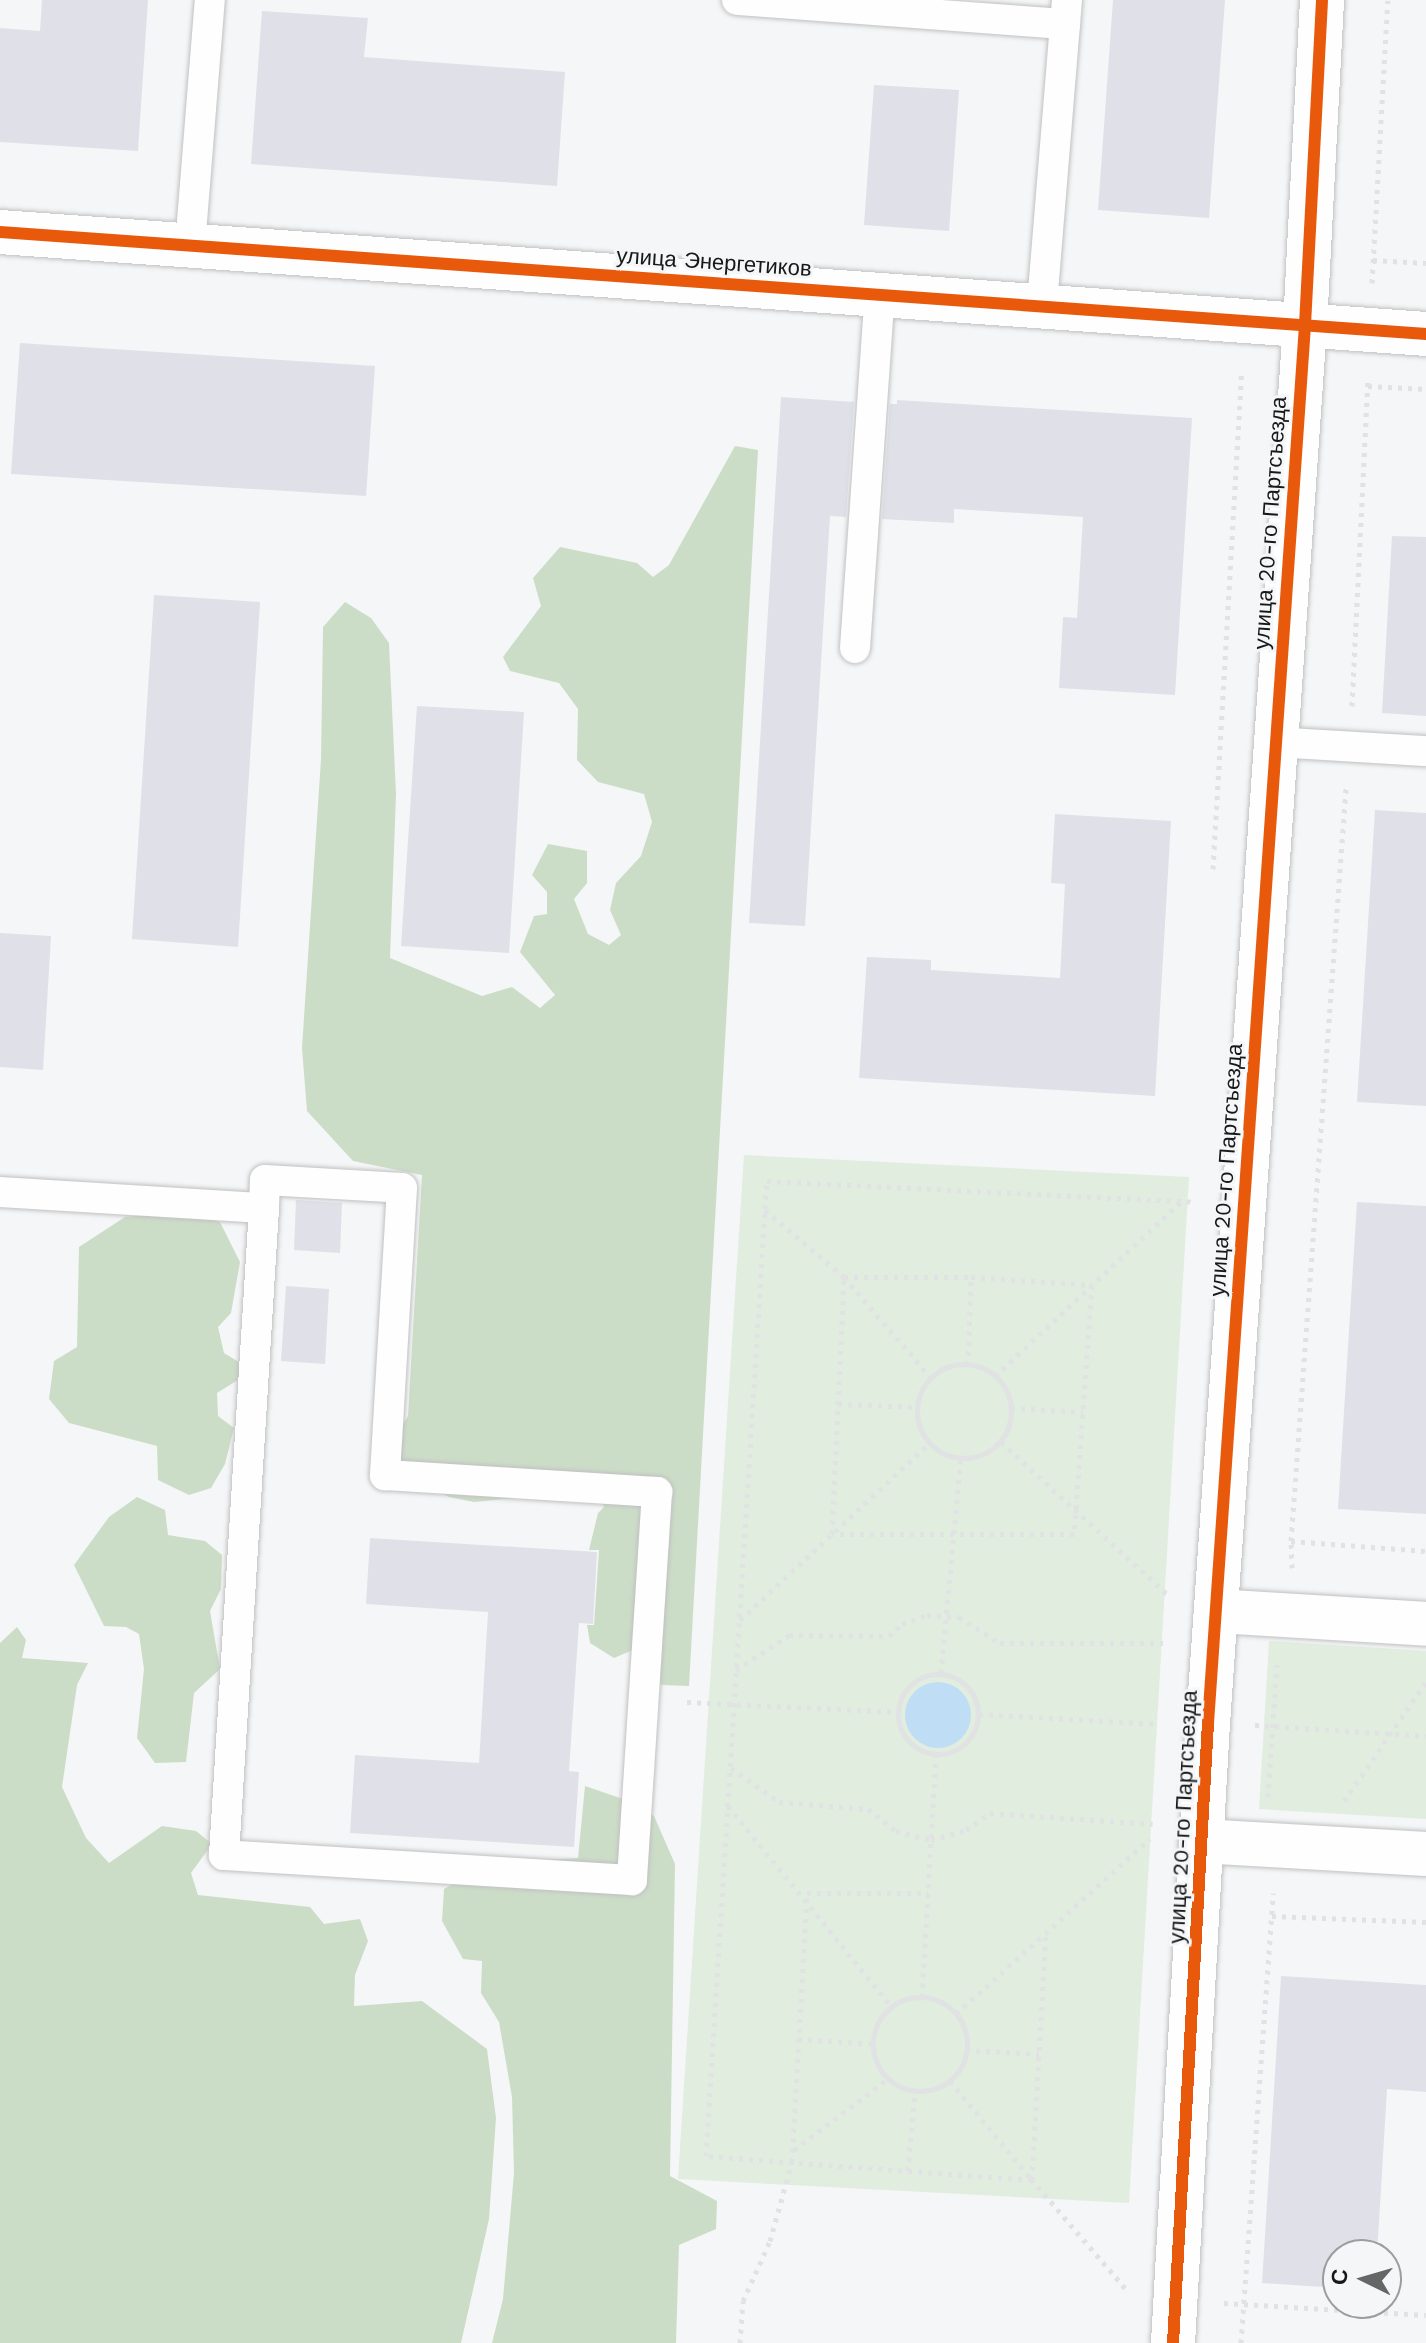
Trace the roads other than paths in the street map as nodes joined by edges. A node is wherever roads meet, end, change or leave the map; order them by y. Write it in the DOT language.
graph roads {
  1 [pos="210,0"];
  2 [pos="737,0"];
  3 [pos="1322,0"];
  4 [pos="1066,12"];
  5 [pos="0,232"];
  6 [pos="190,246"];
  7 [pos="880,293"];
  8 [pos="1042,304"];
  9 [pos="1305,325"];
  10 [pos="1426,334"];
  11 [pos="855,648"];
  12 [pos="1274,742"];
  13 [pos="1426,751"];
  14 [pos="0,1192"];
  15 [pos="264,1208"];
  16 [pos="1216,1611"];
  17 [pos="1426,1624"];
  18 [pos="1201,1841"];
  19 [pos="1426,1854"];
  20 [pos="1173,2343"];
  1 -- 6 [label="lane"];
  2 -- 4 [label="lane"];
  3 -- 9 [label="street, улица 20-го Партсъезда"];
  4 -- 8 [label="lane"];
  5 -- 6 [label="street, улица Энергетиков"];
  6 -- 7 [label="street, улица Энергетиков"];
  7 -- 8 [label="street, улица Энергетиков"];
  7 -- 11 [label="lane"];
  8 -- 9 [label="street, улица Энергетиков"];
  9 -- 10 [label="street, улица Энергетиков"];
  9 -- 12 [label="street, улица 20-го Партсъезда"];
  12 -- 13 [label="lane"];
  12 -- 16 [label="street, улица 20-го Партсъезда"];
  14 -- 15 [label="lane"];
  15 -- 15 [label="lane"];
  16 -- 17 [label="street"];
  16 -- 18 [label="street, улица 20-го Партсъезда"];
  18 -- 19 [label="street"];
  18 -- 20 [label="street, улица 20-го Партсъезда"];
}
